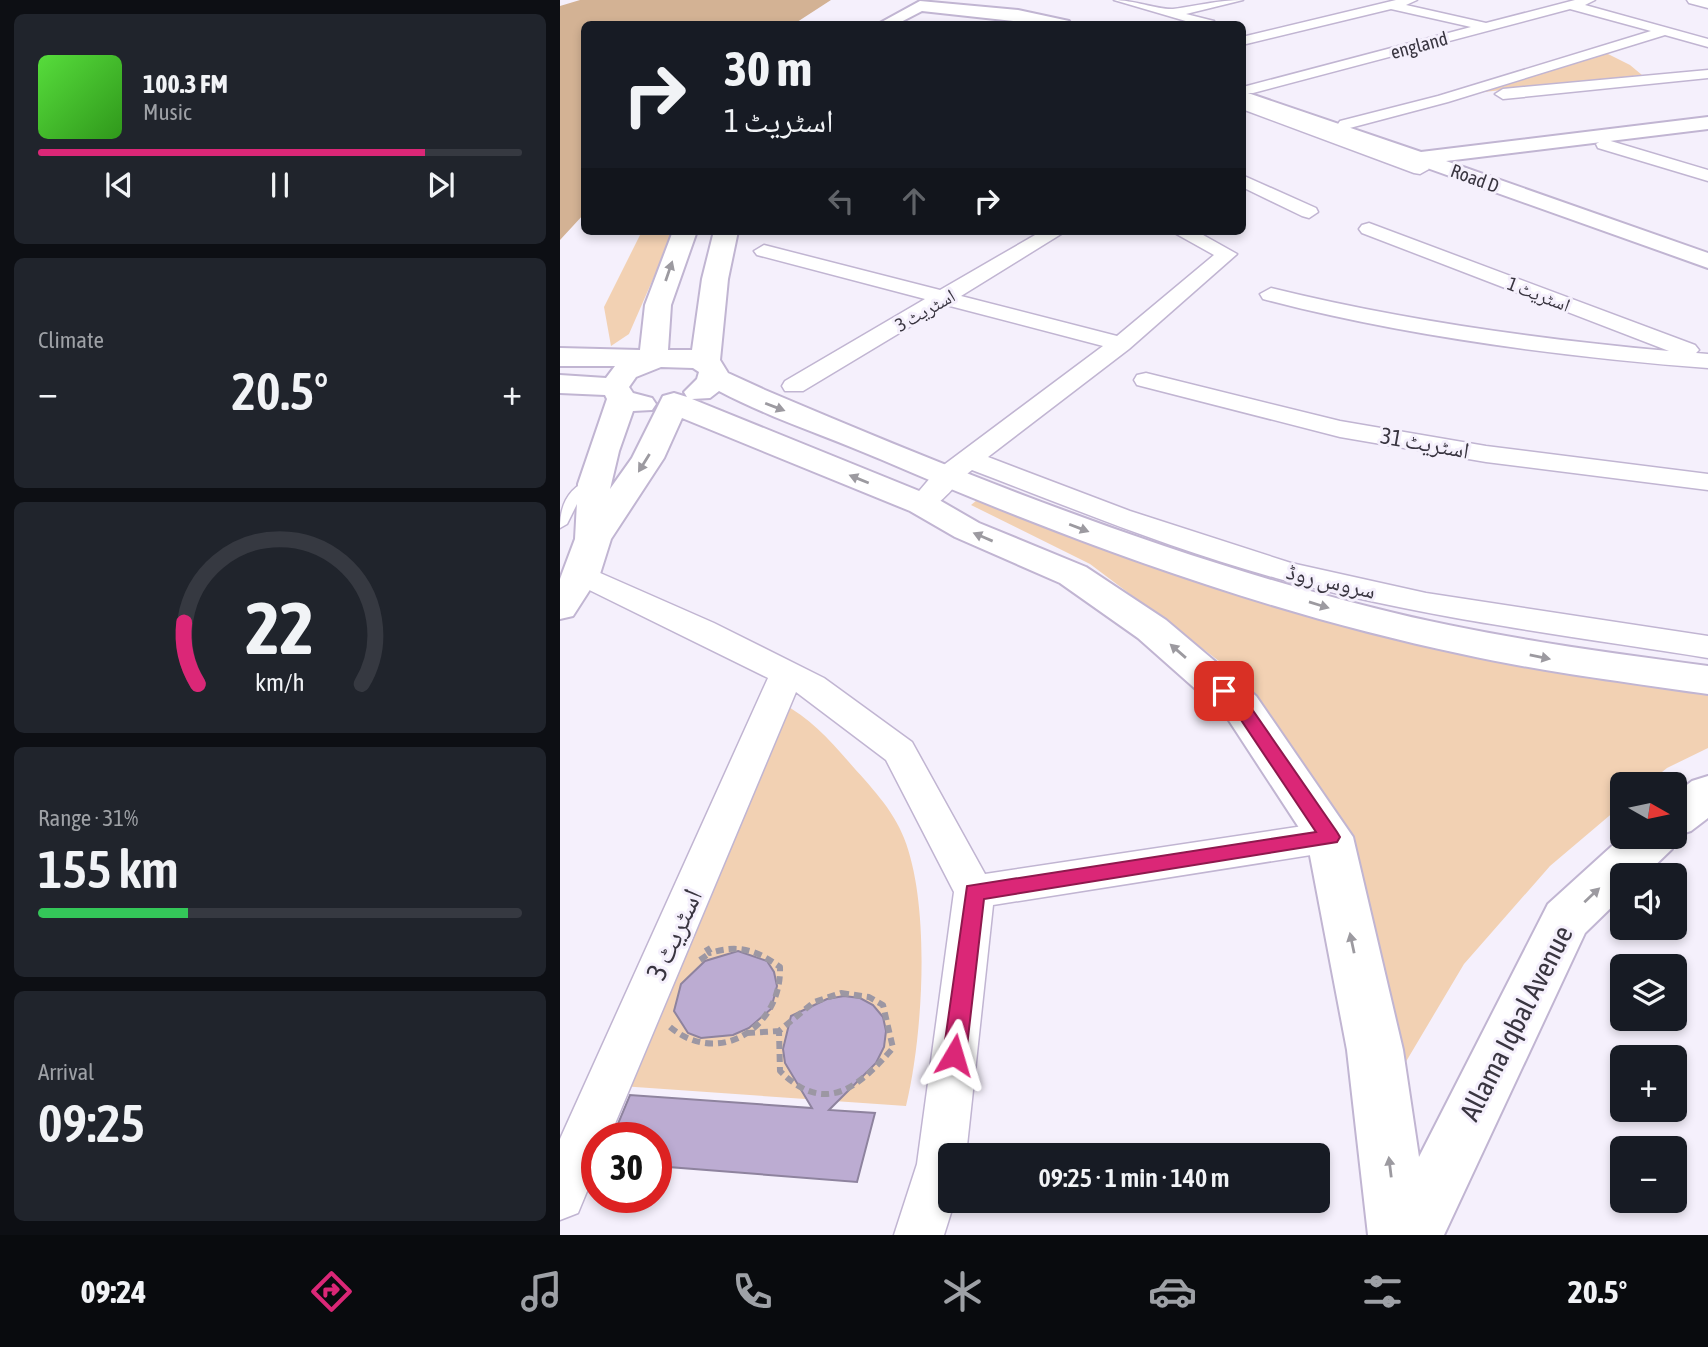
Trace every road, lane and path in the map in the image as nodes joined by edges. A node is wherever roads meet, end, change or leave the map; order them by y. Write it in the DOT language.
graph roads {
  1 [pos="1120,0"];
  2 [pos="1237,0"];
  3 [pos="1411,0"];
  4 [pos="1589,0"];
  5 [pos="1693,0"];
  6 [pos="1390,2"];
  7 [pos="1708,4"];
  8 [pos="923,5"];
  9 [pos="1572,5"];
  10 [pos="1172,13"];
  11 [pos="892,21"];
  12 [pos="1027,21"];
  13 [pos="1046,21"];
  14 [pos="1199,21"];
  15 [pos="1485,27"];
  16 [pos="1668,30"];
  17 [pos="1246,33"];
  18 [pos="1246,40"];
  19 [pos="1708,43"];
  20 [pos="1603,48"];
  21 [pos="1622,57"];
  22 [pos="1640,68"];
  23 [pos="1708,74"];
  24 [pos="1658,79"];
  25 [pos="1246,93"];
  26 [pos="1246,95"];
  27 [pos="1246,95"];
  28 [pos="1443,99"];
  29 [pos="1708,123"];
  30 [pos="1346,124"];
  31 [pos="1708,129"];
  32 [pos="1604,144"];
  33 [pos="1433,162"];
  34 [pos="1708,176"];
  35 [pos="1246,182"];
  36 [pos="1309,212"];
  37 [pos="1369,229"];
  38 [pos="684,235"];
  39 [pos="725,235"];
  40 [pos="1040,235"];
  41 [pos="1189,235"];
  42 [pos="764,251"];
  43 [pos="1708,252"];
  44 [pos="1708,261"];
  45 [pos="1271,294"];
  46 [pos="945,298"];
  47 [pos="656,322"];
  48 [pos="1121,344"];
  49 [pos="580,357"];
  50 [pos="1708,359"];
  51 [pos="653,360"];
  52 [pos="710,370"];
  53 [pos="1146,380"];
  54 [pos="560,384"];
  55 [pos="793,386"];
  56 [pos="618,393"];
  57 [pos="674,402"];
  58 [pos="595,480"];
  59 [pos="946,480"];
  60 [pos="1708,482"];
  61 [pos="560,524"];
  62 [pos="588,556"];
  63 [pos="560,607"];
  64 [pos="1708,647"];
  65 [pos="787,673"];
  66 [pos="1708,680"];
  67 [pos="1330,837"];
  68 [pos="1641,849"];
  69 [pos="974,892"];
  70 [pos="698,933"];
  71 [pos="710,953"];
  72 [pos="692,966"];
  73 [pos="669,1017"];
  74 [pos="779,1031"];
  75 [pos="747,1033"];
  76 [pos="560,1195"];
  77 [pos="919,1235"];
  78 [pos="1399,1235"];
  79 [pos="1412,1235"];
  1 -- 10 [label="street"];
  2 -- 10 [label="street"];
  3 -- 6 [label="street"];
  4 -- 9 [label="street, england"];
  5 -- 7 [label="street"];
  6 -- 15 [label="street"];
  6 -- 17 [label="street"];
  6 -- 18 [label="street"];
  8 -- 11 [label="street"];
  8 -- 12 [label="street"];
  8 -- 13 [label="street"];
  9 -- 15 [label="street, england"];
  9 -- 16 [label="street"];
  10 -- 14 [label="street"];
  15 -- 25 [label="street, england"];
  16 -- 19 [label="street"];
  16 -- 20 [label="street"];
  20 -- 21 [label="street"];
  20 -- 28 [label="street"];
  22 -- 24 [label="street"];
  23 -- 24 [label="street"];
  24 -- 28 [label="street"];
  26 -- 30 [label="street, Road D"];
  27 -- 33 [label="street, Road D"];
  28 -- 30 [label="street"];
  29 -- 33 [label="street"];
  30 -- 33 [label="street, Road D"];
  31 -- 32 [label="street"];
  32 -- 33 [label="street"];
  32 -- 34 [label="street"];
  33 -- 43 [label="street, Road D"];
  33 -- 44 [label="street, Road D"];
  35 -- 36 [label="street"];
  37 -- 50 [label="street, اسٹریٹ 1"];
  47 -- 38 [label="street, one-way"];
  39 -- 52 [label="street"];
  40 -- 46 [label="street, اسٹریٹ 3"];
  41 -- 48 [label="street"];
  42 -- 46 [label="street"];
  45 -- 50 [label="street"];
  46 -- 48 [label="street"];
  46 -- 55 [label="street, اسٹریٹ 3"];
  47 -- 49 [label="street"];
  47 -- 51 [label="street"];
  48 -- 59 [label="street"];
  49 -- 51 [label="street"];
  51 -- 52 [label="street"];
  51 -- 56 [label="street"];
  52 -- 57 [label="street"];
  52 -- 59 [label="street, one-way"];
  53 -- 60 [label="street, اسٹریٹ 31"];
  54 -- 56 [label="street"];
  56 -- 57 [label="street"];
  56 -- 58 [label="street"];
  59 -- 57 [label="street, one-way"];
  57 -- 62 [label="street, one-way"];
  58 -- 61 [label="lane"];
  58 -- 62 [label="street"];
  59 -- 64 [label="street, سروس روڈ"];
  59 -- 66 [label="street, one-way"];
  67 -- 59 [label="street, one-way"];
  62 -- 63 [label="street"];
  62 -- 65 [label="street"];
  65 -- 69 [label="street"];
  65 -- 76 [label="street, اسٹریٹ 3"];
  67 -- 69 [label="street"];
  78 -- 67 [label="street, one-way"];
  79 -- 68 [label="street, Allama Iqbal Avenue, one-way"];
  69 -- 77 [label="street"];
  70 -- 71 [label="path"];
  71 -- 72 [label="path"];
  71 -- 75 [label="path"];
  73 -- 75 [label="path"];
  74 -- 74 [label="path"];
  74 -- 75 [label="path"];
}
